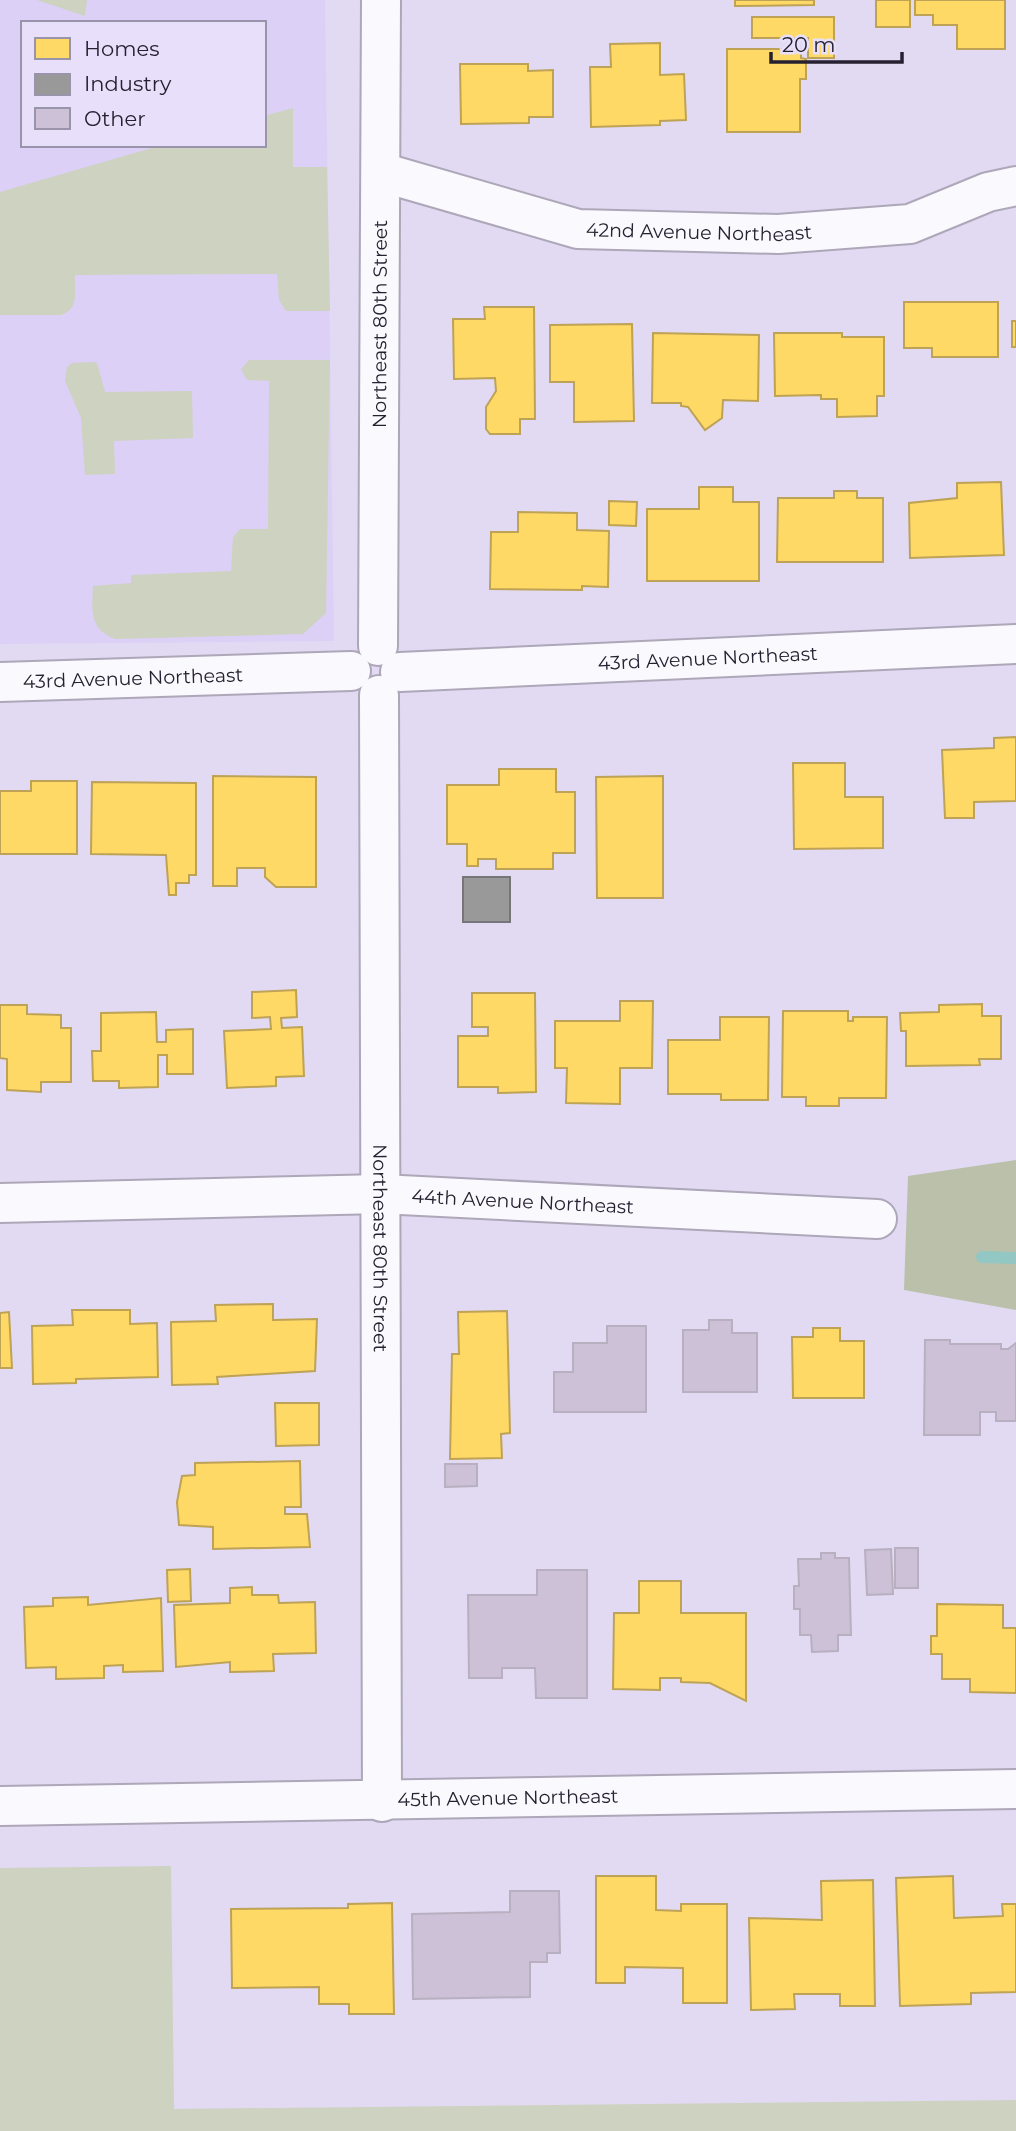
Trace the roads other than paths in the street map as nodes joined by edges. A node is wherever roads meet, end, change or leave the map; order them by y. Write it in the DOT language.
graph roads {
  1 [pos="381,0"];
  2 [pos="381,172"];
  3 [pos="1016,186"];
  4 [pos="1016,644"];
  5 [pos="377,671"];
  6 [pos="0,682"];
  7 [pos="381,1194"];
  8 [pos="0,1203"];
  9 [pos="877,1219"];
  10 [pos="1016,1789"];
  11 [pos="382,1801"];
  12 [pos="0,1806"];
  1 -- 2 [label="street, Northeast 80th Street"];
  2 -- 3 [label="street, 42nd Avenue Northeast"];
  2 -- 5 [label="street, Northeast 80th Street"];
  4 -- 5 [label="street, 43rd Avenue Northeast"];
  5 -- 6 [label="street, 43rd Avenue Northeast"];
  5 -- 7 [label="street, Northeast 80th Street"];
  7 -- 8 [label="street, 44th Avenue Northeast"];
  7 -- 9 [label="street, 44th Avenue Northeast"];
  7 -- 11 [label="street, Northeast 80th Street"];
  10 -- 11 [label="street, 45th Avenue Northeast"];
  11 -- 12 [label="street, 45th Avenue Northeast"];
}
